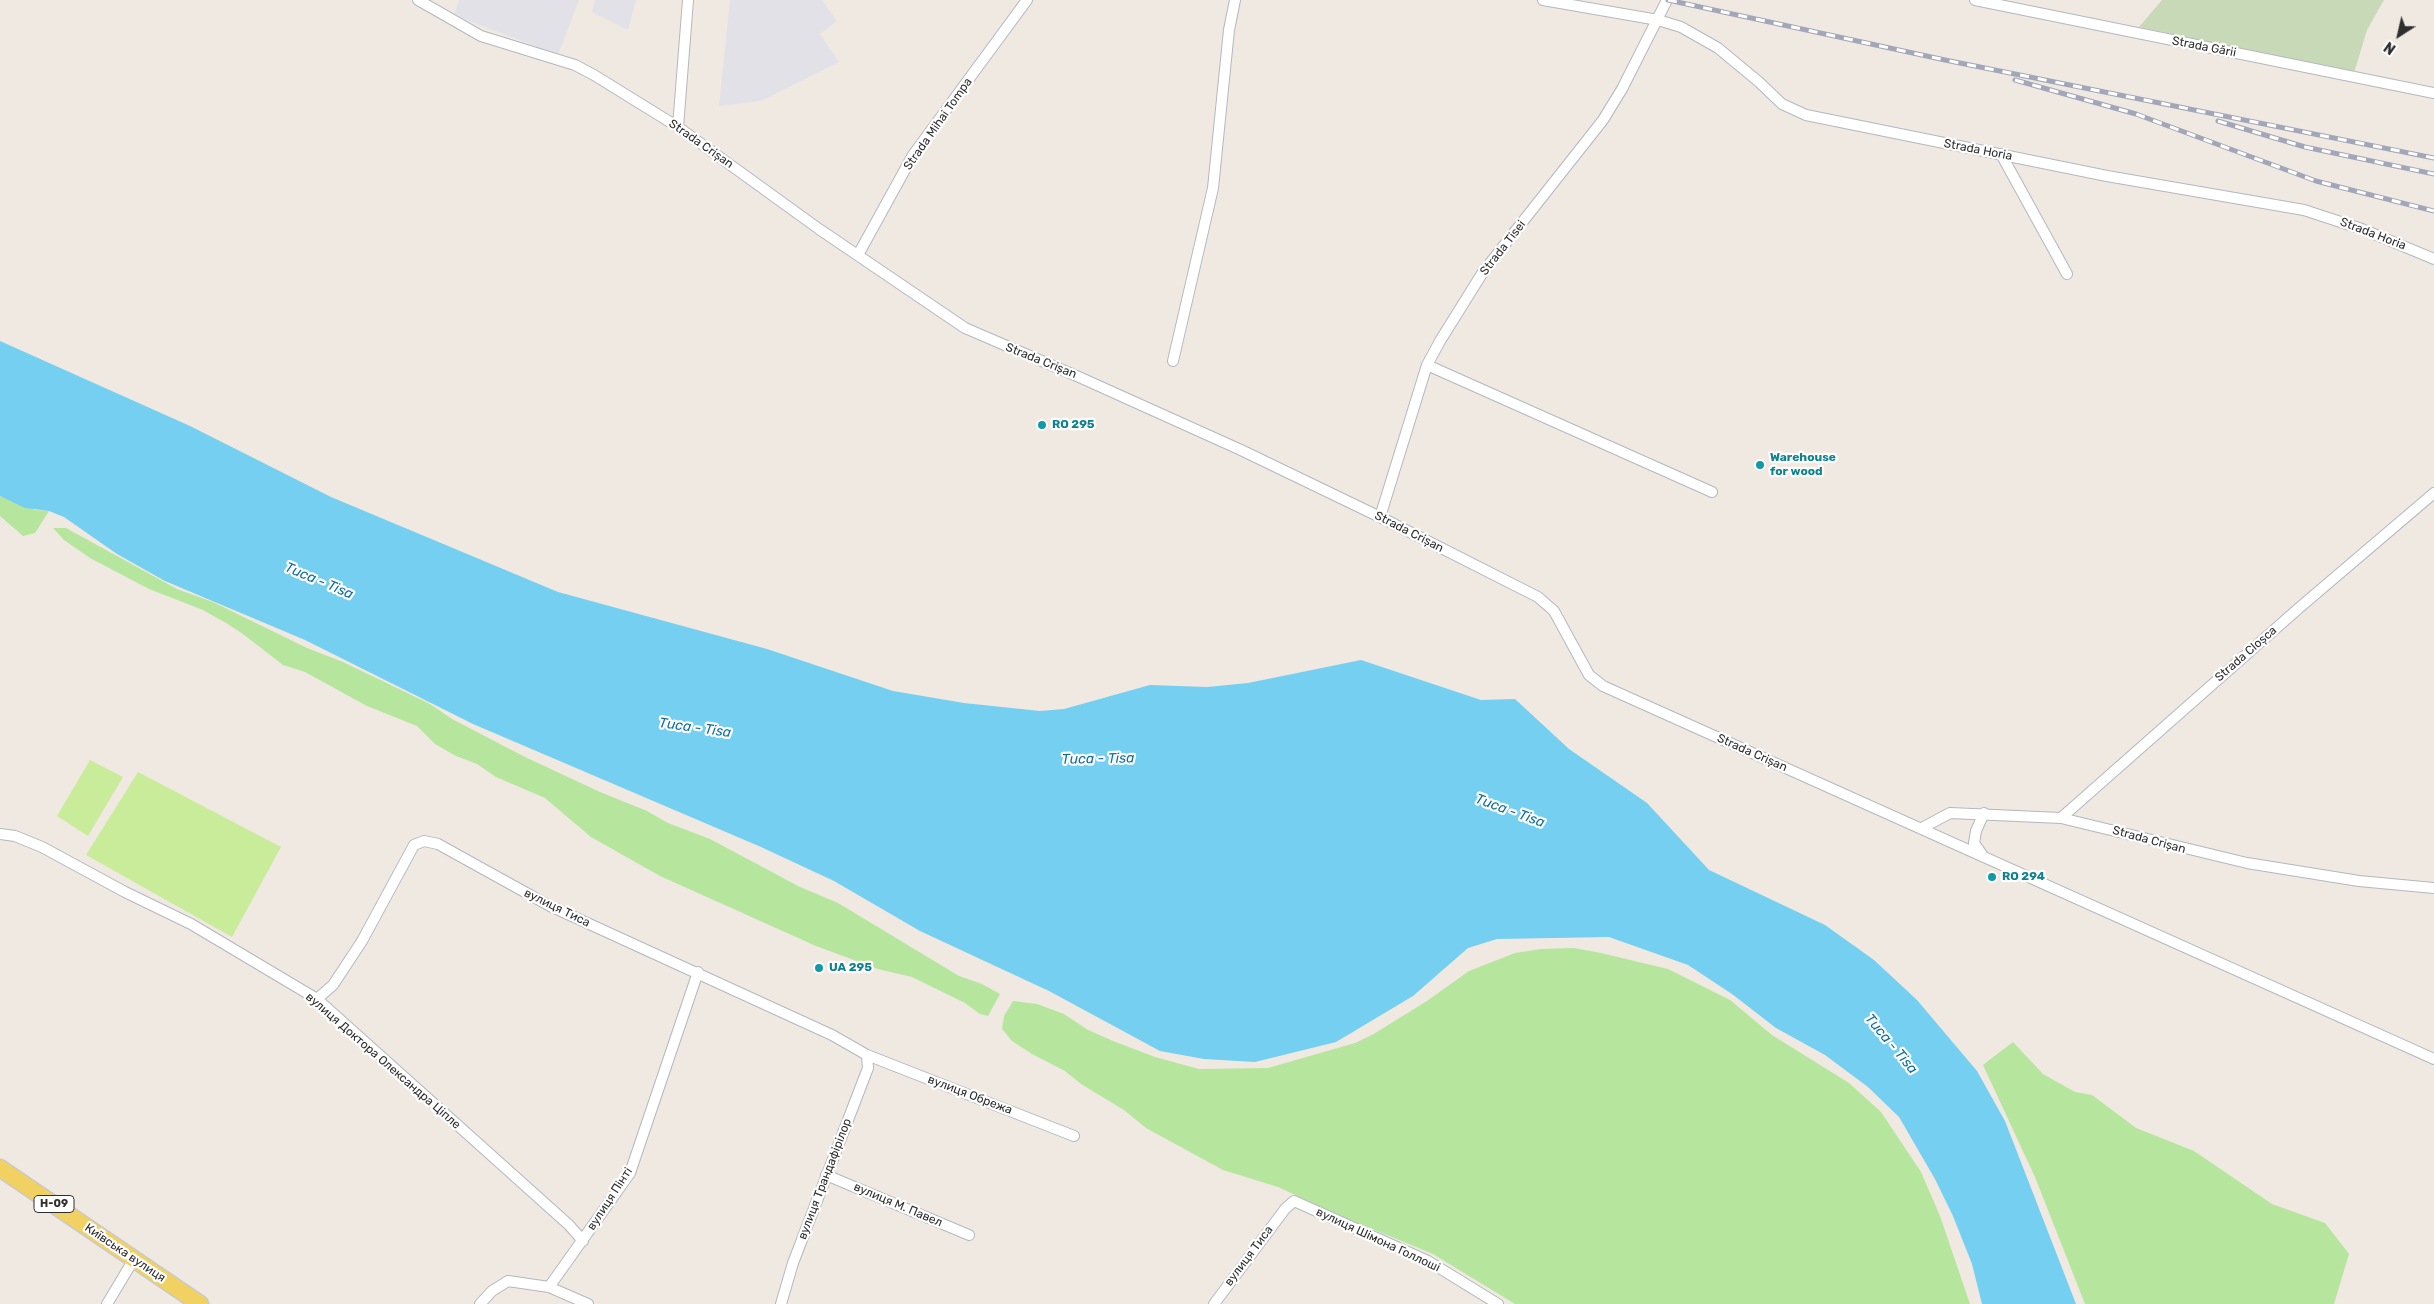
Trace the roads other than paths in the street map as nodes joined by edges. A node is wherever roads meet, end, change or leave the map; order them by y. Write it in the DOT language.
graph roads {
  1 [pos="418,0"];
  2 [pos="688,0"];
  3 [pos="1027,0"];
  4 [pos="1235,0"];
  5 [pos="1543,0"];
  6 [pos="1666,0"];
  7 [pos="1975,0"];
  8 [pos="1658,20"];
  9 [pos="2434,93"];
  10 [pos="678,127"];
  11 [pos="2001,154"];
  12 [pos="858,255"];
  13 [pos="2434,259"];
  14 [pos="2067,274"];
  15 [pos="1173,361"];
  16 [pos="1427,365"];
  17 [pos="1712,492"];
  18 [pos="2434,494"];
  19 [pos="1380,517"];
  20 [pos="1984,813"];
  21 [pos="2061,818"];
  22 [pos="1922,828"];
  23 [pos="0,834"];
  24 [pos="1984,856"];
  25 [pos="2434,888"];
  26 [pos="698,972"];
  27 [pos="317,999"];
  28 [pos="867,1055"];
  29 [pos="2434,1059"];
  30 [pos="1074,1136"];
  31 [pos="0,1168"];
  32 [pos="826,1174"];
  33 [pos="1285,1209"];
  34 [pos="970,1235"];
  35 [pos="583,1241"];
  36 [pos="134,1259"];
  37 [pos="549,1287"];
  38 [pos="107,1304"];
  39 [pos="200,1304"];
  40 [pos="480,1304"];
  41 [pos="588,1304"];
  42 [pos="781,1304"];
  43 [pos="1214,1304"];
  44 [pos="1498,1304"];
  1 -- 10 [label="street, Strada Crișan"];
  2 -- 10 [label="street"];
  3 -- 12 [label="street, Strada Mihai Tompa"];
  4 -- 15 [label="street"];
  5 -- 8 [label="street, Strada Horia"];
  6 -- 8 [label="street, Strada Tisei"];
  7 -- 9 [label="street, Strada Gării"];
  8 -- 11 [label="street, Strada Horia"];
  8 -- 16 [label="street, Strada Tisei"];
  10 -- 12 [label="street, Strada Crișan"];
  11 -- 13 [label="street, Strada Horia"];
  11 -- 14 [label="street"];
  12 -- 19 [label="street, Strada Crișan"];
  16 -- 17 [label="street"];
  16 -- 19 [label="street, Strada Tisei"];
  18 -- 21 [label="street, Strada Cloșca"];
  19 -- 22 [label="street, Strada Crișan"];
  20 -- 21 [label="street, Strada Crișan"];
  20 -- 22 [label="street, Strada Crișan"];
  20 -- 24 [label="street"];
  21 -- 25 [label="street, Strada Crișan"];
  22 -- 24 [label="street"];
  23 -- 27 [label="street, вулиця Доктора Олександра Ціпле"];
  24 -- 29 [label="street"];
  26 -- 27 [label="street, вулиця Тиса"];
  26 -- 28 [label="street, вулиця Тиса"];
  26 -- 35 [label="street, вулиця Пінті"];
  27 -- 35 [label="street, вулиця Доктора Олександра Ціпле"];
  28 -- 30 [label="street, вулиця Обрежа"];
  28 -- 32 [label="street, вулиця Трандафірілор"];
  31 -- 36 [label="main road, Київська вулиця / Н-09"];
  32 -- 34 [label="street, вулиця М. Павел"];
  32 -- 42 [label="street, вулиця Трандафірілор"];
  33 -- 43 [label="street, вулиця Тиса"];
  33 -- 44 [label="street, вулиця Шімона Голлоші"];
  35 -- 37 [label="street, вулиця Пінті"];
  36 -- 38 [label="street"];
  36 -- 39 [label="main road, Київська вулиця / Н-09"];
  37 -- 40 [label="street"];
  37 -- 41 [label="street"];
}
